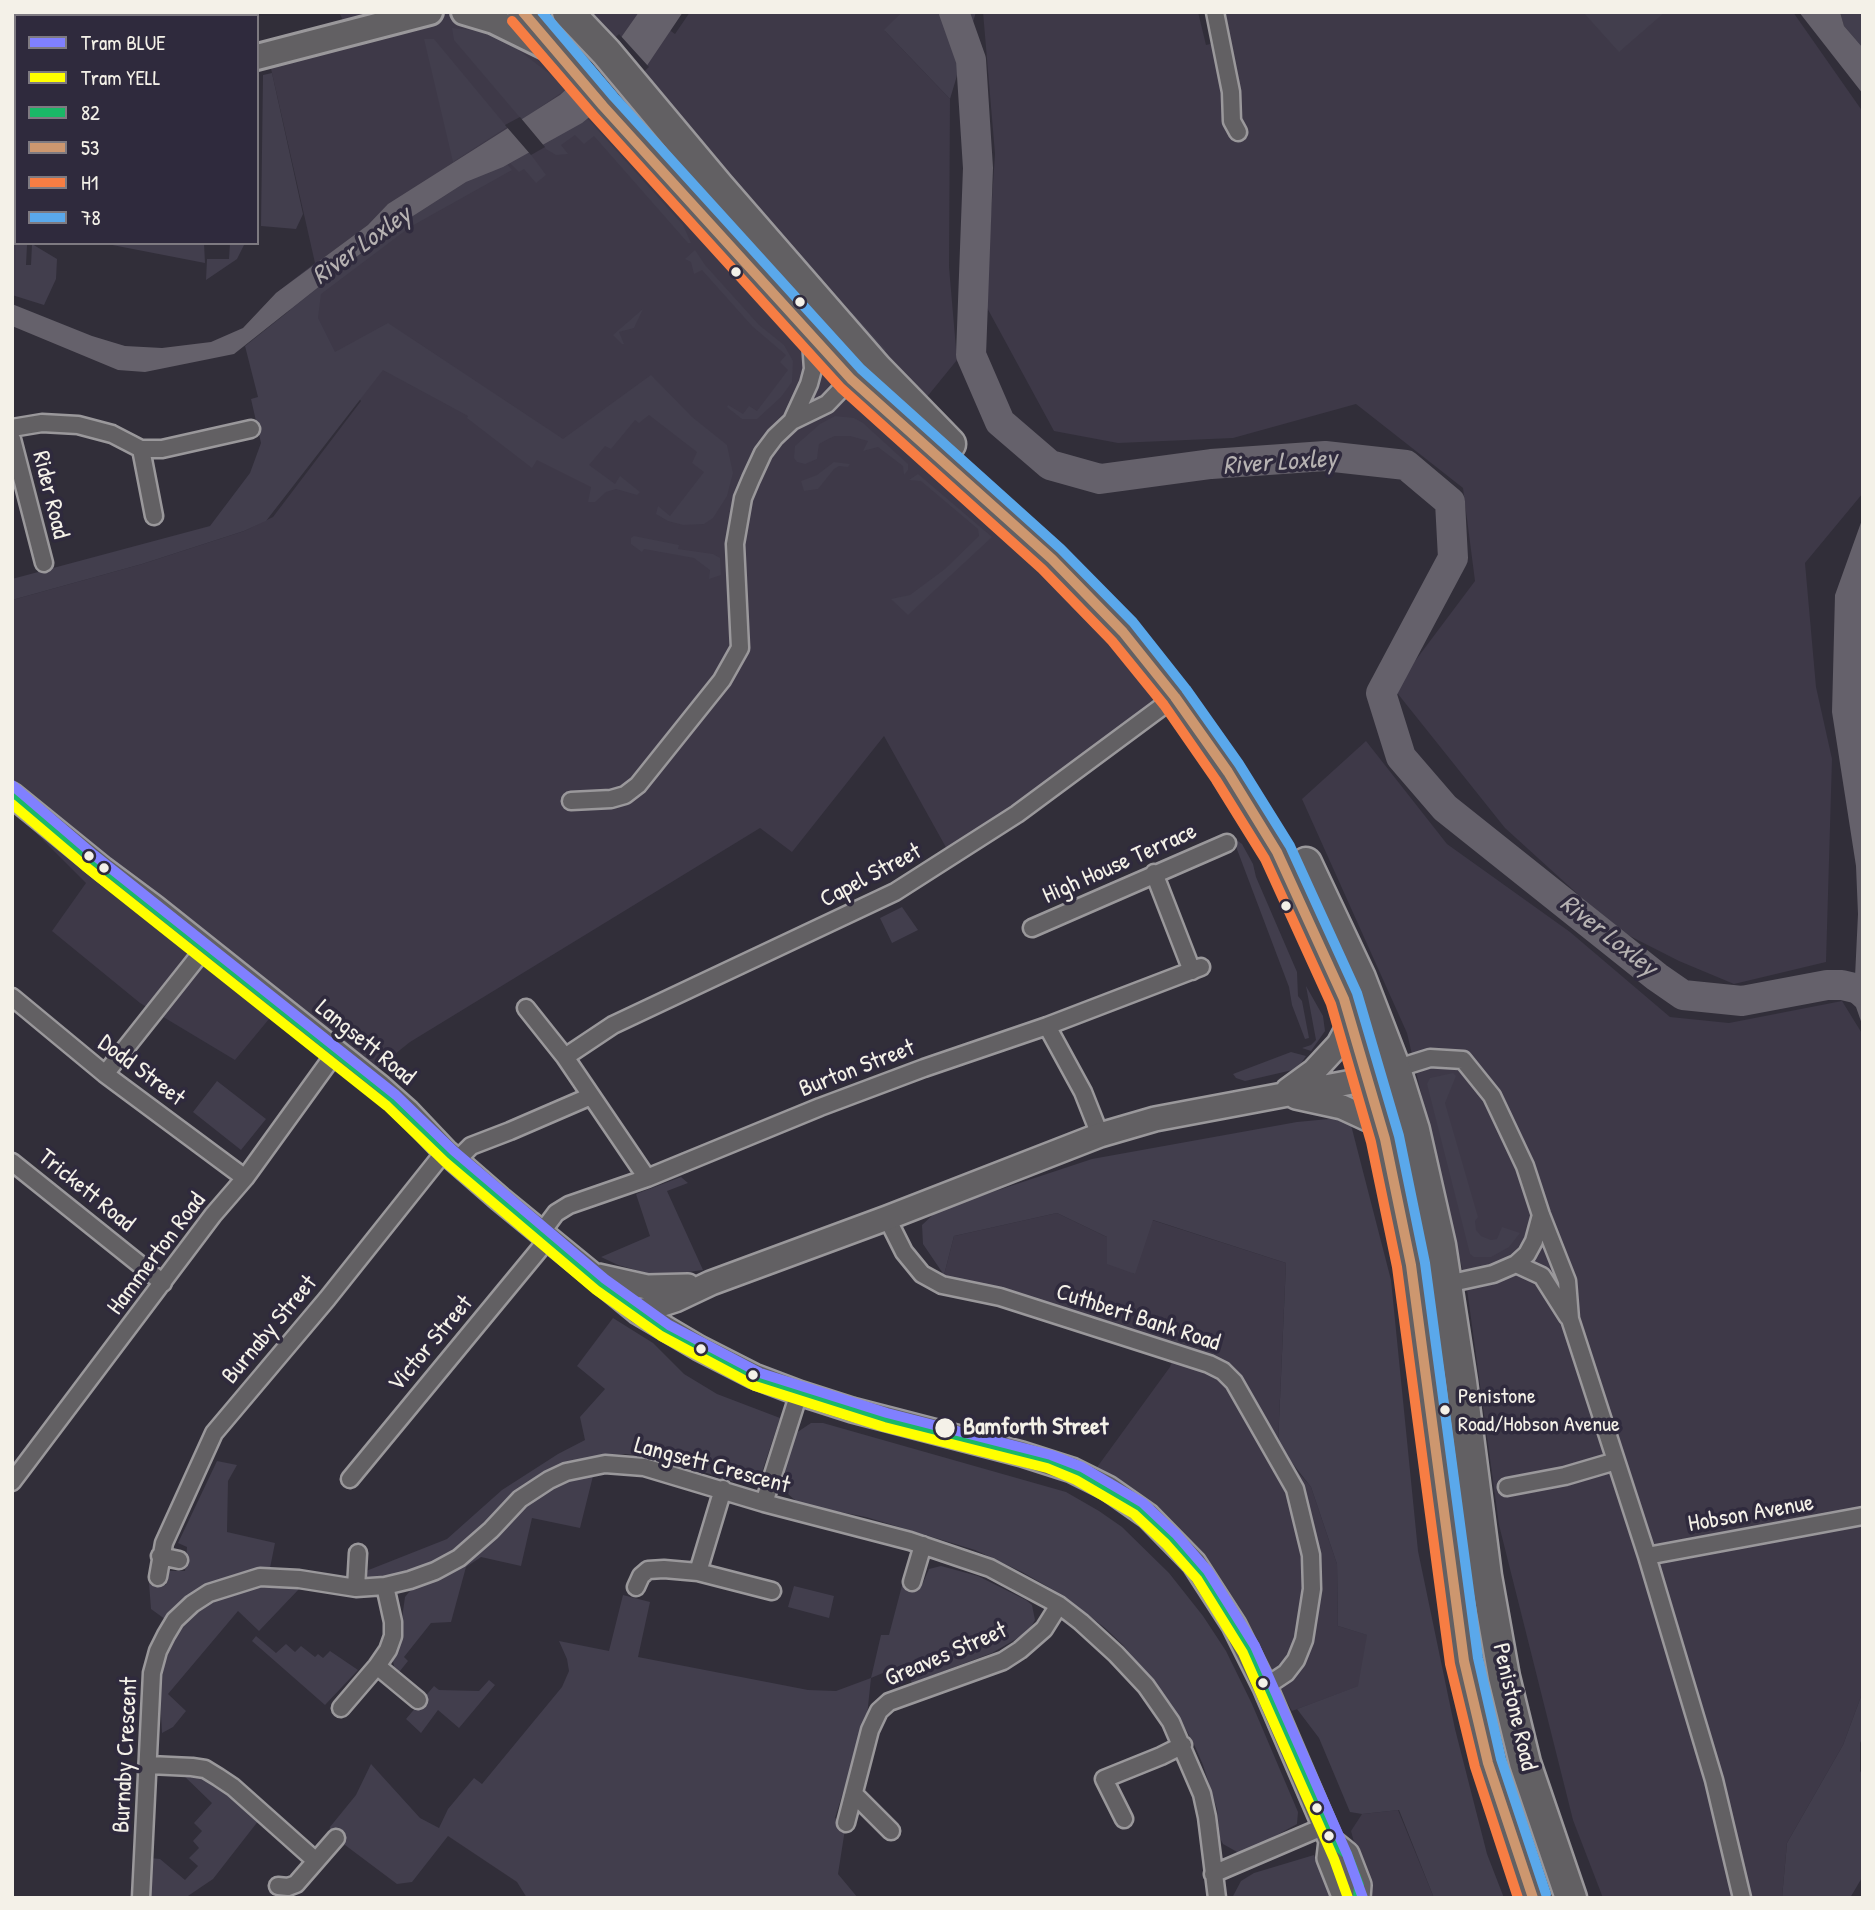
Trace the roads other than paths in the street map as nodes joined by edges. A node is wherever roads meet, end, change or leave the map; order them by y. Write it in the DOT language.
graph roads {
  1 [pos="430,12"];
  2 [pos="464,12"];
  3 [pos="523,12"];
  4 [pos="568,12"];
  5 [pos="1215,12"];
  6 [pos="556,52"];
  7 [pos="259,56"];
  8 [pos="1238,132"];
  9 [pos="821,325"];
  10 [pos="851,379"];
  11 [pos="792,421"];
  12 [pos="12,428"];
  13 [pos="251,429"];
  14 [pos="12,439"];
  15 [pos="141,449"];
  16 [pos="154,516"];
  17 [pos="44,563"];
  18 [pos="1175,697"];
  19 [pos="12,795"];
  20 [pos="571,801"];
  21 [pos="1227,843"];
  22 [pos="1154,873"];
  23 [pos="1032,928"];
  24 [pos="205,948"];
  25 [pos="12,998"];
  26 [pos="526,1008"];
  27 [pos="1349,1016"];
  28 [pos="1047,1026"];
  29 [pos="336,1052"];
  30 [pos="565,1057"];
  31 [pos="1393,1070"];
  32 [pos="105,1074"];
  33 [pos="1283,1094"];
  34 [pos="591,1096"];
  35 [pos="1381,1125"];
  36 [pos="1100,1135"];
  37 [pos="451,1156"];
  38 [pos="12,1162"];
  39 [pos="245,1178"];
  40 [pos="647,1178"];
  41 [pos="1541,1215"];
  42 [pos="887,1218"];
  43 [pos="544,1236"];
  44 [pos="1516,1264"];
  45 [pos="1411,1265"];
  46 [pos="592,1275"];
  47 [pos="163,1283"];
  48 [pos="710,1283"];
  49 [pos="1447,1284"];
  50 [pos="638,1312"];
  51 [pos="1570,1319"];
  52 [pos="799,1393"];
  53 [pos="1616,1461"];
  54 [pos="350,1479"];
  55 [pos="12,1482"];
  56 [pos="1507,1488"];
  57 [pos="723,1489"];
  58 [pos="764,1503"];
  59 [pos="1863,1516"];
  60 [pos="923,1545"];
  61 [pos="358,1553"];
  62 [pos="160,1556"];
  63 [pos="1647,1556"];
  64 [pos="179,1560"];
  65 [pos="698,1572"];
  66 [pos="158,1577"];
  67 [pos="912,1583"];
  68 [pos="385,1586"];
  69 [pos="636,1587"];
  70 [pos="356,1588"];
  71 [pos="772,1591"];
  72 [pos="1059,1605"];
  73 [pos="175,1620"];
  74 [pos="377,1666"];
  75 [pos="1265,1687"];
  76 [pos="418,1700"];
  77 [pos="341,1708"];
  78 [pos="1183,1745"];
  79 [pos="149,1765"];
  80 [pos="854,1794"];
  81 [pos="1124,1819"];
  82 [pos="846,1823"];
  83 [pos="891,1831"];
  84 [pos="1328,1833"];
  85 [pos="335,1838"];
  86 [pos="316,1861"];
  87 [pos="1213,1874"];
  88 [pos="278,1886"];
  89 [pos="1737,1897"];
  90 [pos="141,1898"];
  91 [pos="1217,1898"];
  92 [pos="1349,1898"];
  93 [pos="1358,1898"];
  94 [pos="1533,1898"];
  95 [pos="1571,1898"];
  1 -- 7 [label="main road"];
  2 -- 6 [label="main road"];
  3 -- 6 [label="highway, Penistone Road"];
  4 -- 9 [label="highway, Penistone Road"];
  5 -- 8 [label="street"];
  6 -- 9 [label="highway, Penistone Road"];
  9 -- 10 [label="highway"];
  9 -- 11 [label="street"];
  9 -- 31 [label="highway, Penistone Road"];
  10 -- 11 [label="street"];
  10 -- 18 [label="highway, Penistone Road"];
  11 -- 20 [label="street"];
  12 -- 15 [label="street"];
  13 -- 15 [label="street"];
  14 -- 17 [label="street, Rider Road"];
  15 -- 16 [label="street"];
  18 -- 27 [label="highway, Penistone Road"];
  18 -- 30 [label="street, Capel Street"];
  19 -- 24 [label="street, Langsett Road"];
  21 -- 22 [label="street, High House Terrace"];
  22 -- 23 [label="street, High House Terrace"];
  22 -- 28 [label="street, Burton Street"];
  24 -- 29 [label="street, Langsett Road"];
  24 -- 32 [label="street"];
  25 -- 32 [label="street, Dodd Street"];
  26 -- 30 [label="street"];
  27 -- 31 [label="highway, Penistone Road"];
  27 -- 33 [label="street"];
  28 -- 36 [label="street"];
  28 -- 40 [label="street, Burton Street"];
  29 -- 37 [label="street, Langsett Road"];
  29 -- 39 [label="street, Hammerton Road"];
  30 -- 34 [label="street"];
  31 -- 33 [label="street"];
  31 -- 35 [label="highway, Penistone Road"];
  31 -- 41 [label="street"];
  31 -- 49 [label="highway, Penistone Road"];
  32 -- 39 [label="street, Dodd Street"];
  33 -- 35 [label="street"];
  33 -- 36 [label="street"];
  34 -- 37 [label="street"];
  34 -- 40 [label="street"];
  35 -- 45 [label="highway, Penistone Road"];
  36 -- 42 [label="street"];
  37 -- 43 [label="street, Langsett Road"];
  37 -- 62 [label="street, Burnaby Street"];
  38 -- 47 [label="street, Trickett Road"];
  39 -- 47 [label="street, Hammerton Road"];
  40 -- 43 [label="street, Burton Street"];
  41 -- 44 [label="street"];
  41 -- 51 [label="street"];
  42 -- 48 [label="street"];
  42 -- 75 [label="street, Cuthbert Bank Road"];
  43 -- 46 [label="street, Langsett Road"];
  43 -- 54 [label="street, Victor Street"];
  44 -- 49 [label="street"];
  44 -- 51 [label="street"];
  45 -- 49 [label="highway"];
  45 -- 94 [label="highway, Penistone Road"];
  46 -- 48 [label="street"];
  46 -- 50 [label="street, Langsett Road"];
  47 -- 55 [label="street, Hammerton Road"];
  48 -- 50 [label="street"];
  49 -- 95 [label="highway, Penistone Road"];
  50 -- 52 [label="street, Langsett Road"];
  51 -- 53 [label="street"];
  52 -- 58 [label="street"];
  52 -- 75 [label="street, Langsett Road"];
  53 -- 56 [label="street"];
  53 -- 63 [label="street"];
  57 -- 58 [label="street, Langsett Crescent"];
  57 -- 65 [label="street"];
  57 -- 68 [label="street, Langsett Crescent"];
  58 -- 60 [label="street, Langsett Crescent"];
  59 -- 63 [label="street, Hobson Avenue"];
  60 -- 67 [label="street"];
  60 -- 72 [label="street, Langsett Crescent"];
  61 -- 70 [label="street"];
  62 -- 64 [label="street"];
  62 -- 66 [label="street, Burnaby Street"];
  63 -- 89 [label="street"];
  65 -- 69 [label="street"];
  65 -- 71 [label="street"];
  68 -- 70 [label="street, Langsett Crescent"];
  68 -- 74 [label="street"];
  70 -- 73 [label="street, Langsett Crescent"];
  72 -- 78 [label="street, Langsett Crescent"];
  72 -- 80 [label="street, Greaves Street"];
  73 -- 79 [label="street, Burnaby Crescent"];
  74 -- 76 [label="street"];
  74 -- 77 [label="street"];
  75 -- 84 [label="street, Langsett Road"];
  78 -- 81 [label="street"];
  78 -- 87 [label="street, Langsett Crescent"];
  79 -- 86 [label="street"];
  79 -- 90 [label="street, Burnaby Crescent"];
  80 -- 82 [label="street, Greaves Street"];
  80 -- 83 [label="street"];
  84 -- 87 [label="street"];
  84 -- 92 [label="street, Langsett Road"];
  84 -- 93 [label="street, Langsett Road"];
  85 -- 86 [label="street"];
  86 -- 88 [label="street"];
  87 -- 91 [label="street, Langsett Crescent"];
}
